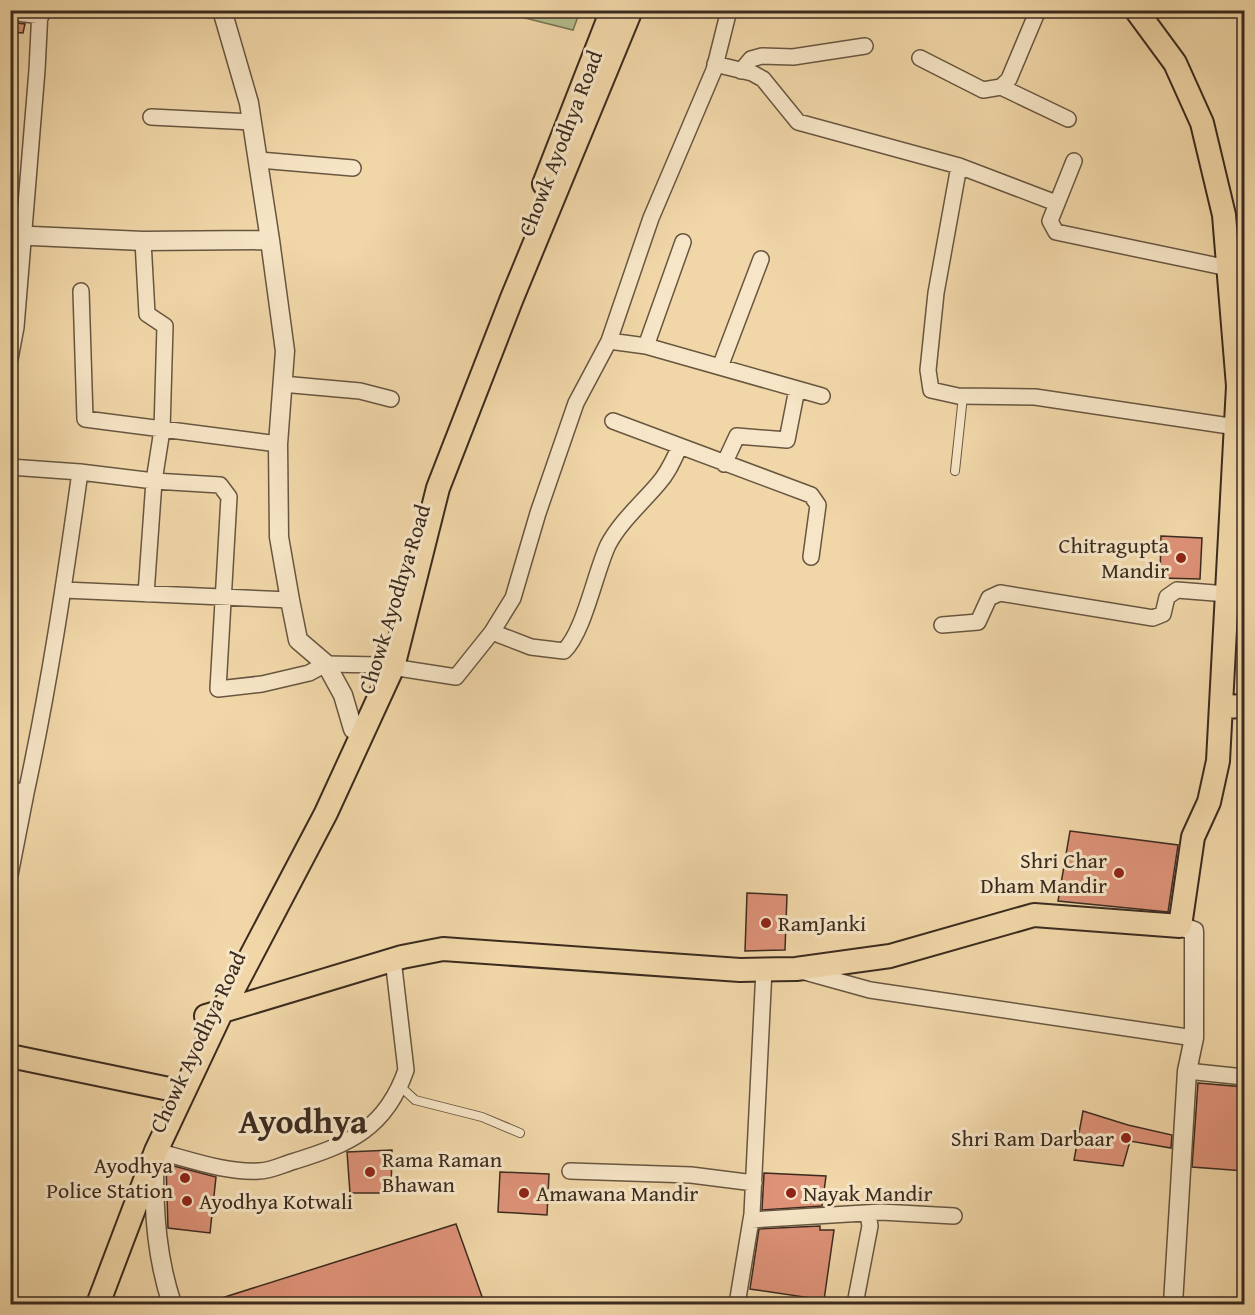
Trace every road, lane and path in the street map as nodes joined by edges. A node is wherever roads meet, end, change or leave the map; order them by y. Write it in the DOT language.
graph roads {
  1 [pos="222,10"];
  2 [pos="612,10"];
  3 [pos="631,10"];
  4 [pos="729,10"];
  5 [pos="1038,10"];
  6 [pos="1136,10"];
  7 [pos="10,12"];
  8 [pos="40,13"];
  9 [pos="865,46"];
  10 [pos="920,58"];
  11 [pos="715,64"];
  12 [pos="741,70"];
  13 [pos="1001,87"];
  14 [pos="151,117"];
  15 [pos="1068,119"];
  16 [pos="252,122"];
  17 [pos="259,160"];
  18 [pos="1074,161"];
  19 [pos="958,166"];
  20 [pos="353,168"];
  21 [pos="1056,203"];
  22 [pos="16,236"];
  23 [pos="270,240"];
  24 [pos="143,241"];
  25 [pos="683,242"];
  26 [pos="761,259"];
  27 [pos="1228,268"];
  28 [pos="81,291"];
  29 [pos="13,328"];
  30 [pos="609,341"];
  31 [pos="646,346"];
  32 [pos="10,359"];
  33 [pos="720,367"];
  34 [pos="1241,378"];
  35 [pos="282,384"];
  36 [pos="797,389"];
  37 [pos="822,396"];
  38 [pos="963,396"];
  39 [pos="391,399"];
  40 [pos="613,421"];
  41 [pos="1236,427"];
  42 [pos="162,430"];
  43 [pos="278,444"];
  44 [pos="679,448"];
  45 [pos="724,464"];
  46 [pos="10,467"];
  47 [pos="955,471"];
  48 [pos="80,472"];
  49 [pos="154,481"];
  50 [pos="811,557"];
  51 [pos="64,590"];
  52 [pos="146,594"];
  53 [pos="1227,594"];
  54 [pos="224,597"];
  55 [pos="290,600"];
  56 [pos="942,625"];
  57 [pos="492,632"];
  58 [pos="326,664"];
  59 [pos="386,666"];
  60 [pos="1245,706"];
  61 [pos="1222,707"];
  62 [pos="353,729"];
  63 [pos="10,789"];
  64 [pos="26,793"];
  65 [pos="10,875"];
  66 [pos="1180,926"];
  67 [pos="393,959"];
  68 [pos="764,969"];
  69 [pos="796,969"];
  70 [pos="214,1014"];
  71 [pos="1194,1038"];
  72 [pos="10,1056"];
  73 [pos="1187,1071"];
  74 [pos="1245,1077"];
  75 [pos="400,1086"];
  76 [pos="174,1090"];
  77 [pos="520,1133"];
  78 [pos="150,1156"];
  79 [pos="570,1171"];
  80 [pos="754,1183"];
  81 [pos="868,1214"];
  82 [pos="954,1216"];
  83 [pos="751,1220"];
  84 [pos="84,1305"];
  85 [pos="98,1305"];
  86 [pos="172,1305"];
  87 [pos="737,1305"];
  88 [pos="855,1305"];
  89 [pos="1173,1305"];
  1 -- 16 [label="street"];
  2 -- 59 [label="main road, Chowk Ayodhya Road"];
  3 -- 59 [label="main road"];
  4 -- 11 [label="street"];
  5 -- 13 [label="street"];
  6 -- 27 [label="main road"];
  7 -- 8 [label="street"];
  8 -- 22 [label="street"];
  9 -- 12 [label="street"];
  10 -- 13 [label="street"];
  11 -- 12 [label="street"];
  11 -- 30 [label="street"];
  12 -- 19 [label="street"];
  13 -- 15 [label="street"];
  14 -- 16 [label="street"];
  16 -- 17 [label="street"];
  17 -- 20 [label="street"];
  17 -- 23 [label="street"];
  18 -- 21 [label="street"];
  19 -- 21 [label="street"];
  19 -- 38 [label="street"];
  21 -- 27 [label="street"];
  22 -- 24 [label="street"];
  22 -- 29 [label="street"];
  23 -- 24 [label="street"];
  23 -- 35 [label="street"];
  24 -- 42 [label="street"];
  25 -- 31 [label="street"];
  26 -- 33 [label="street"];
  27 -- 34 [label="main road"];
  28 -- 42 [label="street"];
  29 -- 32 [label="street"];
  30 -- 31 [label="street"];
  30 -- 57 [label="street"];
  31 -- 33 [label="street"];
  33 -- 36 [label="street"];
  34 -- 41 [label="main road"];
  35 -- 39 [label="street"];
  35 -- 43 [label="street"];
  36 -- 37 [label="street"];
  36 -- 45 [label="street"];
  38 -- 41 [label="street"];
  38 -- 47 [label="lane"];
  40 -- 44 [label="street"];
  41 -- 53 [label="main road"];
  42 -- 43 [label="street"];
  42 -- 49 [label="street"];
  43 -- 55 [label="street"];
  44 -- 45 [label="street"];
  44 -- 57 [label="street"];
  45 -- 50 [label="street"];
  46 -- 48 [label="street"];
  48 -- 49 [label="street"];
  48 -- 51 [label="street"];
  49 -- 52 [label="street"];
  49 -- 54 [label="street"];
  51 -- 52 [label="street"];
  51 -- 64 [label="street"];
  52 -- 54 [label="street"];
  53 -- 56 [label="street"];
  53 -- 61 [label="main road"];
  54 -- 55 [label="street"];
  54 -- 58 [label="street"];
  55 -- 58 [label="street"];
  57 -- 59 [label="street"];
  58 -- 59 [label="street"];
  58 -- 62 [label="street"];
  59 -- 62 [label="main road, Chowk Ayodhya Road"];
  59 -- 70 [label="main road"];
  60 -- 61 [label="main road"];
  61 -- 66 [label="main road"];
  62 -- 70 [label="main road, Chowk Ayodhya Road"];
  63 -- 64 [label="street"];
  64 -- 65 [label="street"];
  66 -- 69 [label="main road"];
  66 -- 71 [label="street"];
  67 -- 68 [label="main road"];
  67 -- 70 [label="main road"];
  67 -- 75 [label="street"];
  68 -- 69 [label="main road"];
  68 -- 80 [label="street"];
  69 -- 71 [label="street"];
  70 -- 76 [label="main road, Chowk Ayodhya Road"];
  70 -- 78 [label="main road"];
  71 -- 73 [label="street"];
  72 -- 76 [label="main road"];
  73 -- 74 [label="street"];
  73 -- 89 [label="street"];
  75 -- 77 [label="lane"];
  75 -- 78 [label="street"];
  76 -- 78 [label="main road, Chowk Ayodhya Road"];
  78 -- 84 [label="main road, Chowk Ayodhya Road"];
  78 -- 85 [label="main road"];
  78 -- 86 [label="street"];
  79 -- 80 [label="street"];
  80 -- 83 [label="street"];
  81 -- 82 [label="street"];
  81 -- 83 [label="street"];
  81 -- 88 [label="street"];
  83 -- 87 [label="street"];
}
